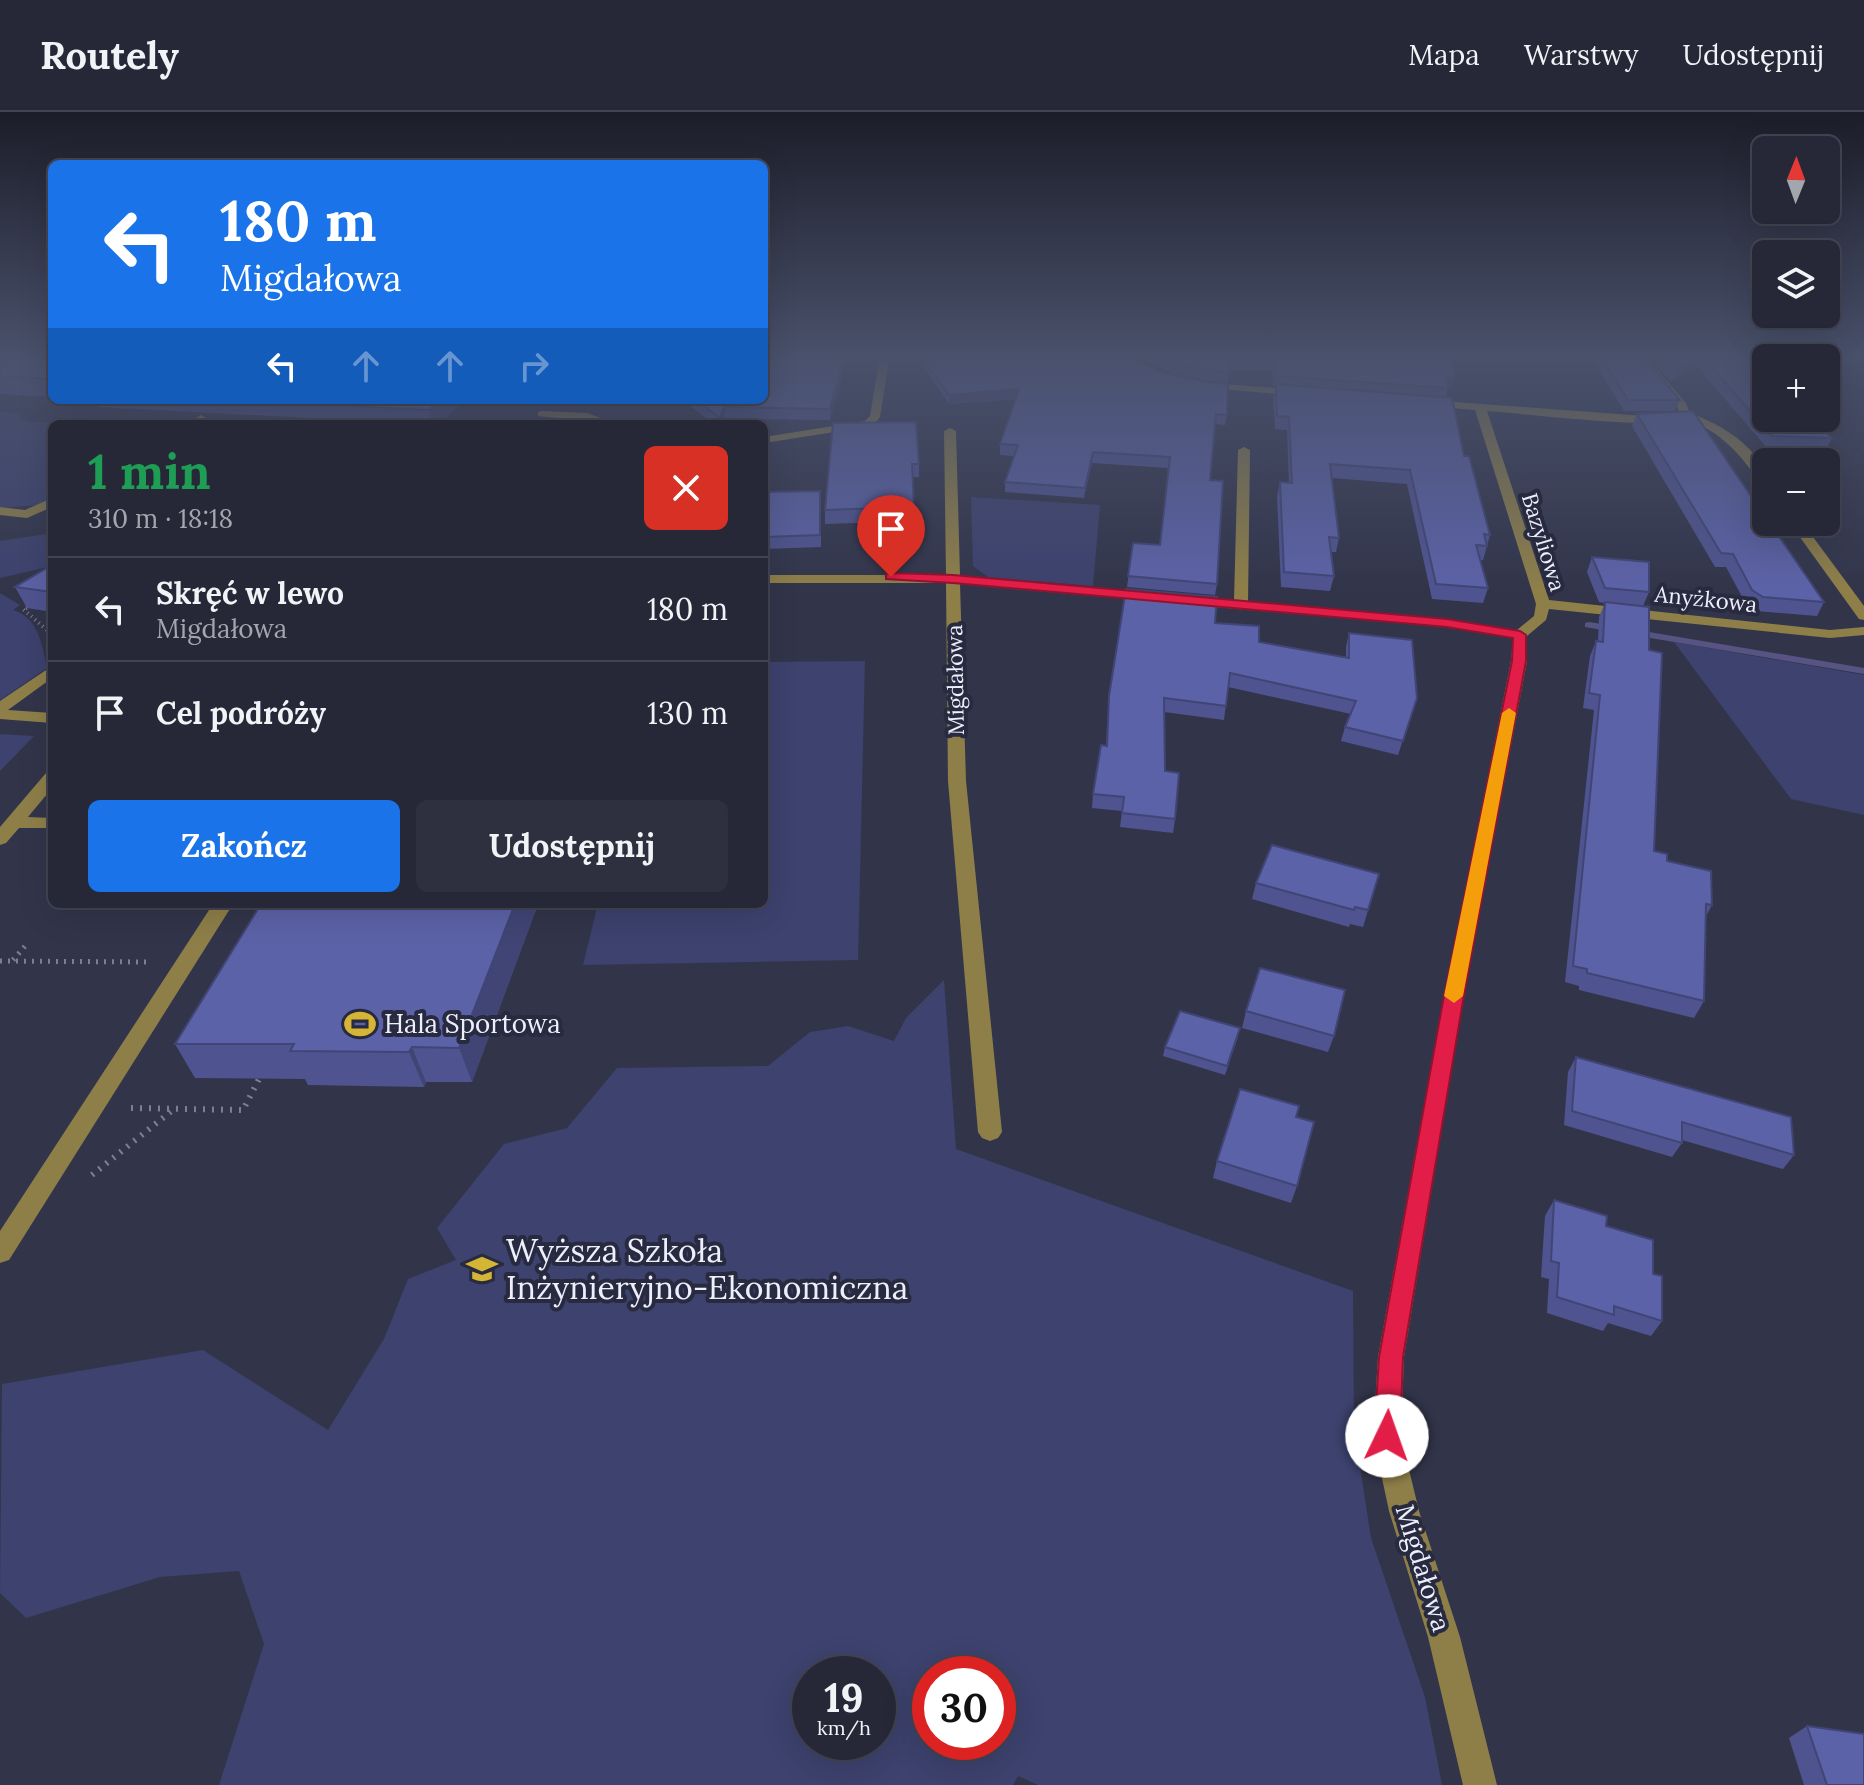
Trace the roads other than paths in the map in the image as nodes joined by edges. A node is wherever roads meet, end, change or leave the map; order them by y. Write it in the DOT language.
graph roads {
  1 [pos="809,433"];
  2 [pos="950,433"];
  3 [pos="1488,433"];
  4 [pos="1729,433"];
  5 [pos="768,439"];
  6 [pos="1244,450"];
  7 [pos="1752,463"];
  8 [pos="48,504"];
  9 [pos="0,511"];
  10 [pos="27,514"];
  11 [pos="0,529"];
  12 [pos="1805,536"];
  13 [pos="768,579"];
  14 [pos="953,579"];
  15 [pos="1543,604"];
  16 [pos="1241,605"];
  17 [pos="1864,616"];
  18 [pos="1864,631"];
  19 [pos="1830,634"];
  20 [pos="1520,635"];
  21 [pos="1864,645"];
  22 [pos="48,675"];
  23 [pos="0,711"];
  24 [pos="48,717"];
  25 [pos="48,782"];
  26 [pos="14,822"];
  27 [pos="48,823"];
  28 [pos="0,839"];
  29 [pos="220,908"];
  30 [pos="990,1132"];
  31 [pos="0,1252"];
  32 [pos="1480,1785"];
  1 -- 5 [label="street"];
  2 -- 14 [label="street, Migdałowa"];
  3 -- 15 [label="street, Bazyliowa"];
  4 -- 7 [label="street"];
  6 -- 16 [label="street"];
  8 -- 10 [label="street"];
  9 -- 10 [label="street"];
  10 -- 11 [label="street"];
  12 -- 17 [label="street"];
  13 -- 14 [label="street"];
  14 -- 16 [label="street"];
  14 -- 30 [label="street, Migdałowa"];
  15 -- 19 [label="street, Anyżkowa"];
  15 -- 20 [label="street, Bazyliowa"];
  16 -- 20 [label="street"];
  18 -- 19 [label="street, Anyżkowa"];
  19 -- 21 [label="street"];
  20 -- 32 [label="street, Migdałowa"];
  22 -- 23 [label="street"];
  23 -- 24 [label="street"];
  25 -- 26 [label="street"];
  26 -- 27 [label="street"];
  26 -- 28 [label="street"];
  29 -- 31 [label="street"];
}
